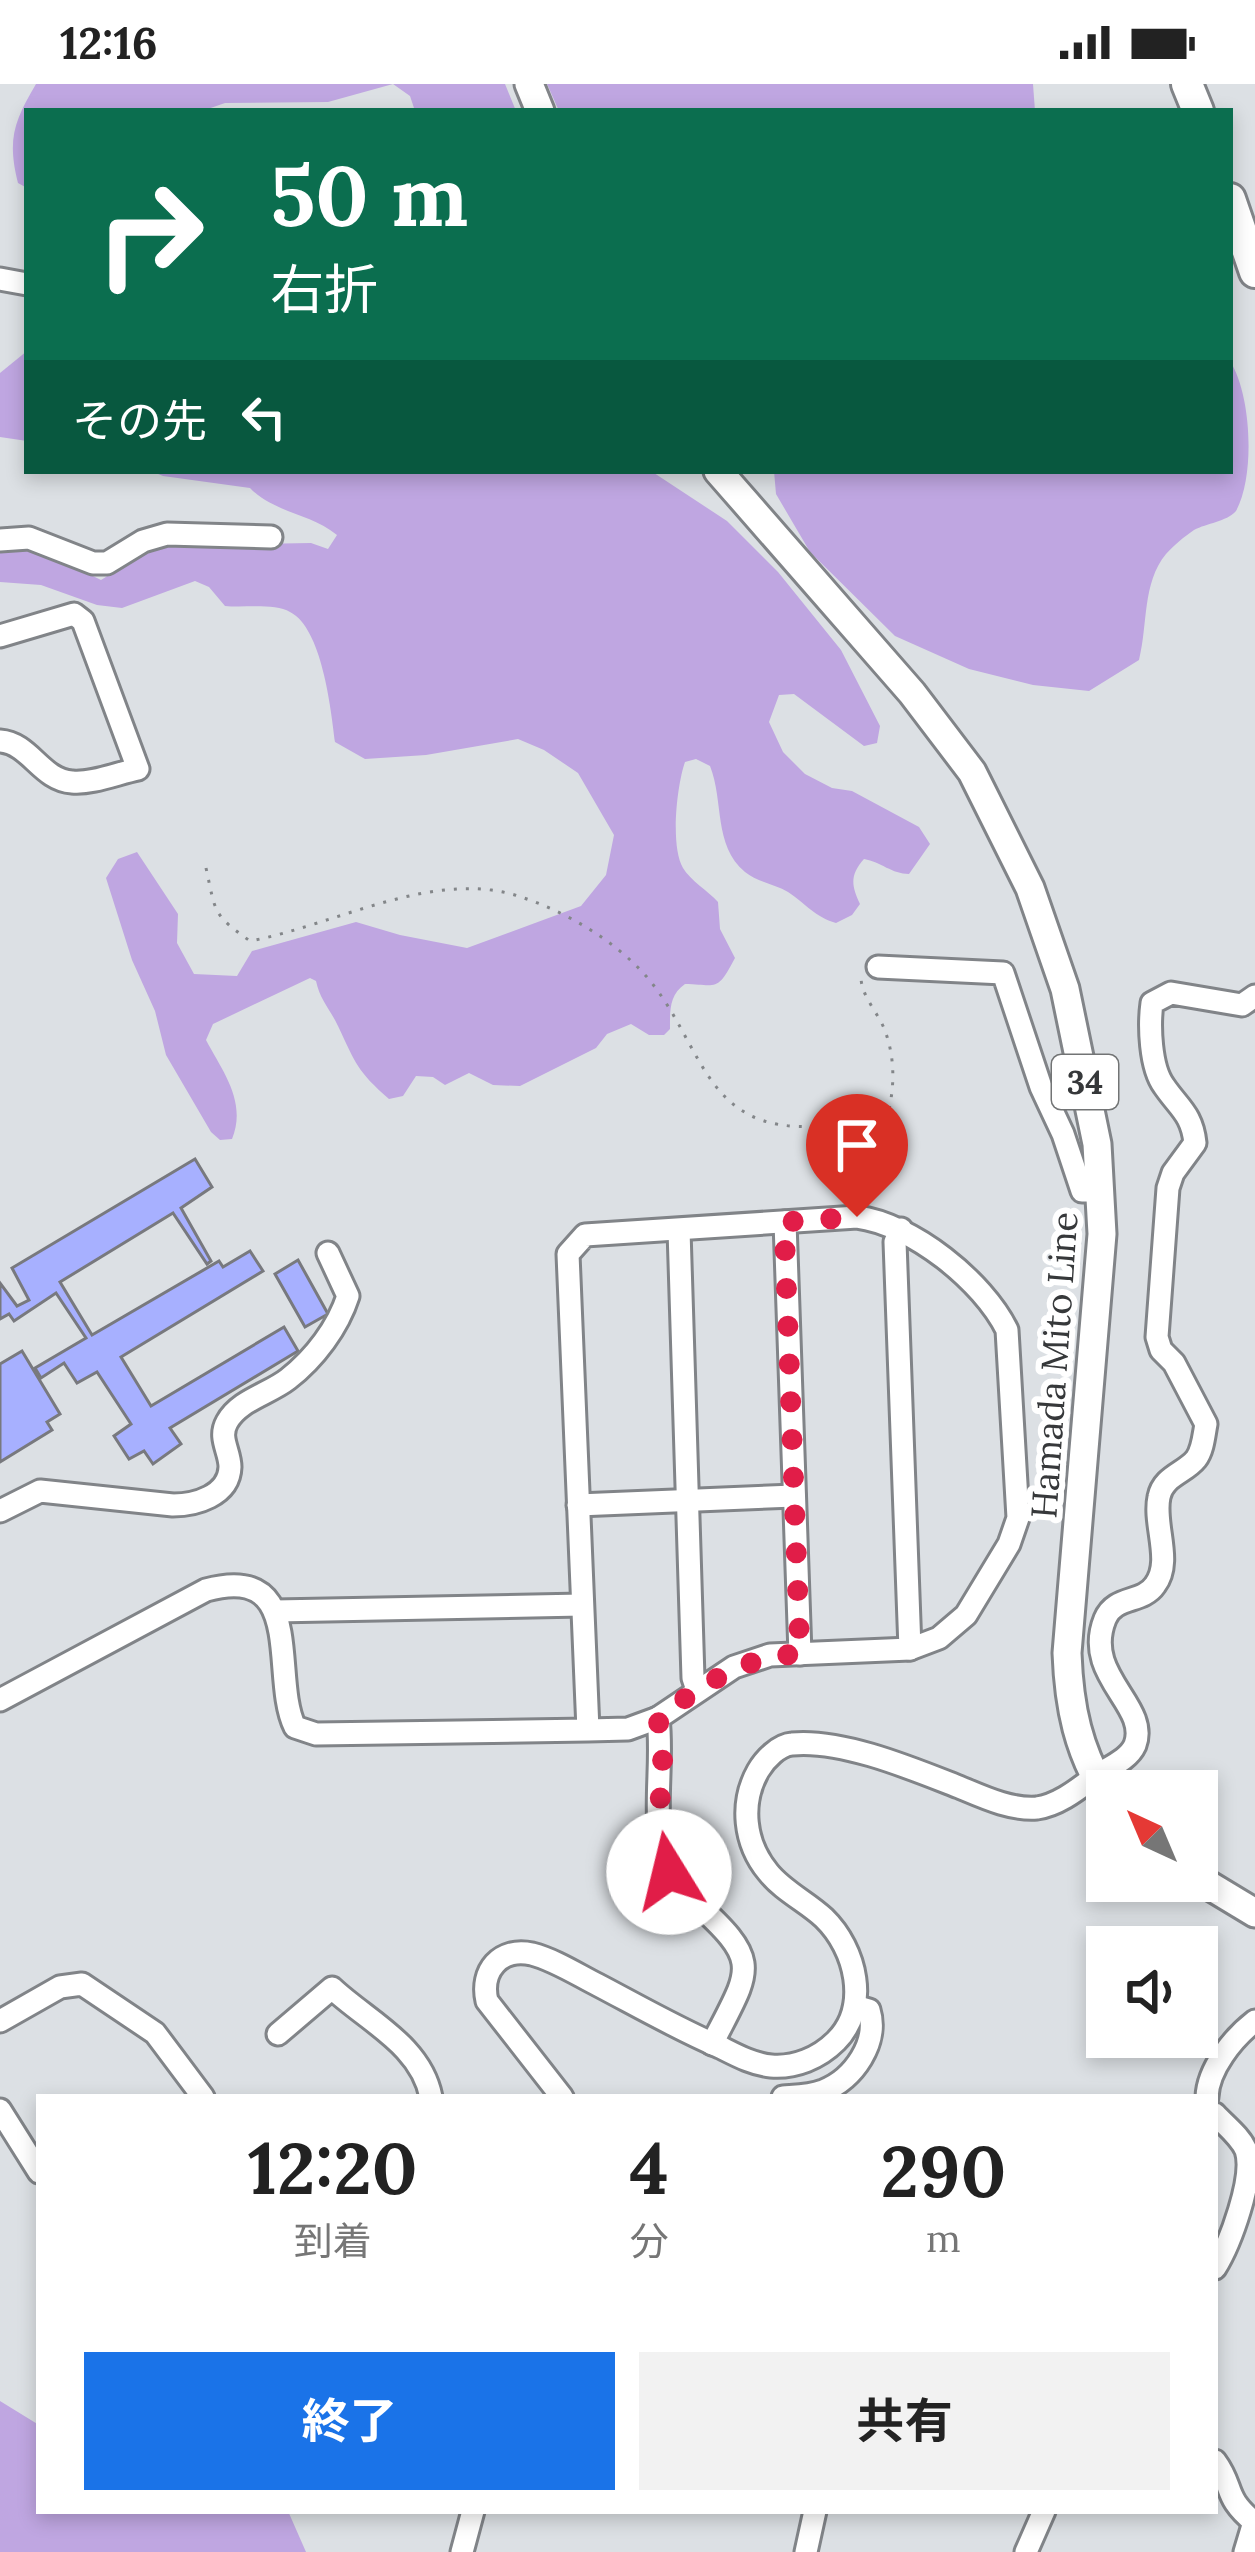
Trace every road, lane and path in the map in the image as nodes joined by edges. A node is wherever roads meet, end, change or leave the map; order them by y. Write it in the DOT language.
graph roads {
  1 [pos="1233,208"];
  2 [pos="1255,272"];
  3 [pos="721,474"];
  4 [pos="271,537"];
  5 [pos="0,540"];
  6 [pos="0,636"];
  7 [pos="0,741"];
  8 [pos="206,868"];
  9 [pos="878,968"];
  10 [pos="1255,996"];
  11 [pos="1102,1191"];
  12 [pos="784,1222"];
  13 [pos="901,1229"];
  14 [pos="679,1230"];
  15 [pos="328,1252"];
  16 [pos="794,1496"];
  17 [pos="686,1501"];
  18 [pos="578,1505"];
  19 [pos="0,1511"];
  20 [pos="582,1605"];
  21 [pos="275,1611"];
  22 [pos="910,1649"];
  23 [pos="800,1654"];
  24 [pos="697,1690"];
  25 [pos="0,1700"];
  26 [pos="658,1718"];
  27 [pos="588,1730"];
  28 [pos="1094,1770"];
  29 [pos="1116,1770"];
  30 [pos="1086,1790"];
  31 [pos="1218,1891"];
  32 [pos="1255,1913"];
  33 [pos="855,2006"];
  34 [pos="0,2021"];
  35 [pos="1255,2021"];
  36 [pos="278,2034"];
  37 [pos="712,2044"];
  38 [pos="201,2094"];
  39 [pos="430,2094"];
  40 [pos="560,2094"];
  41 [pos="800,2094"];
  42 [pos="1208,2094"];
  43 [pos="0,2110"];
  44 [pos="1218,2117"];
  45 [pos="36,2167"];
  46 [pos="1218,2261"];
  47 [pos="1218,2465"];
  48 [pos="471,2514"];
  49 [pos="814,2514"];
  50 [pos="1043,2514"];
  51 [pos="1254,2523"];
  52 [pos="462,2552"];
  53 [pos="806,2552"];
  54 [pos="1026,2552"];
  55 [pos="1245,2552"];
  1 -- 2 [label="highway"];
  3 -- 11 [label="main road, Hamada Mito Line / 34"];
  4 -- 5 [label="street"];
  6 -- 7 [label="street"];
  8 -- 9 [label="path"];
  9 -- 11 [label="street"];
  10 -- 29 [label="street"];
  11 -- 28 [label="main road, Hamada Mito Line / 34"];
  12 -- 13 [label="street"];
  12 -- 14 [label="street"];
  12 -- 16 [label="street"];
  13 -- 22 [label="street"];
  13 -- 22 [label="street"];
  14 -- 17 [label="street"];
  14 -- 18 [label="street"];
  15 -- 19 [label="street"];
  16 -- 17 [label="street"];
  16 -- 23 [label="street"];
  17 -- 18 [label="street"];
  17 -- 24 [label="street"];
  18 -- 20 [label="street"];
  20 -- 21 [label="street"];
  20 -- 27 [label="street"];
  21 -- 25 [label="street"];
  21 -- 27 [label="street"];
  22 -- 23 [label="street"];
  23 -- 24 [label="street"];
  24 -- 26 [label="street"];
  26 -- 27 [label="street"];
  26 -- 37 [label="street"];
  30 -- 33 [label="street"];
  31 -- 32 [label="main road"];
  33 -- 37 [label="street"];
  33 -- 41 [label="street"];
  34 -- 38 [label="street"];
  35 -- 42 [label="street"];
  36 -- 39 [label="street"];
  37 -- 40 [label="street"];
  43 -- 45 [label="street"];
  44 -- 46 [label="street"];
  47 -- 51 [label="street"];
  48 -- 52 [label="street"];
  49 -- 53 [label="street"];
  50 -- 54 [label="street"];
  51 -- 55 [label="street"];
}
